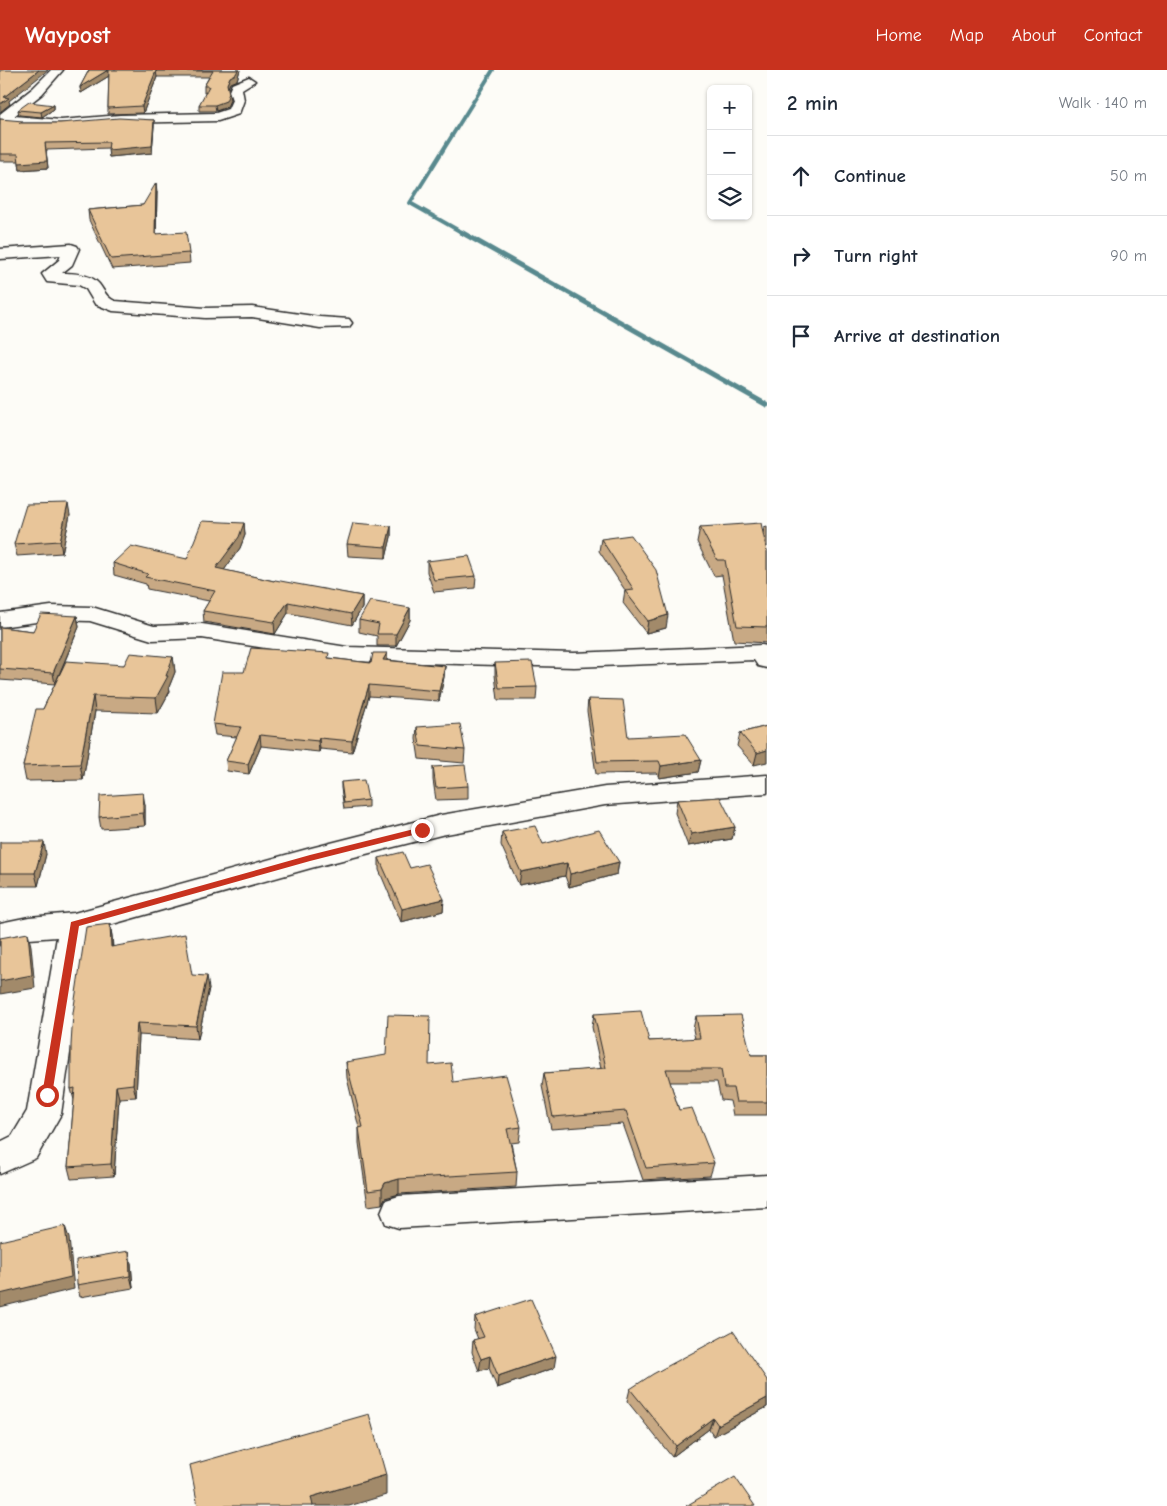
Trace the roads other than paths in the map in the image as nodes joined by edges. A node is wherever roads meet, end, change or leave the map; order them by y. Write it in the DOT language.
graph roads {
  1 [pos="57,70"];
  2 [pos="249,81"];
  3 [pos="1,120"];
  4 [pos="0,254"];
  5 [pos="343,323"];
  6 [pos="0,620"];
  7 [pos="765,654"];
  8 [pos="767,784"];
  9 [pos="74,924"];
  10 [pos="0,934"];
  11 [pos="0,1159"];
  12 [pos="767,1191"];
  13 [pos="399,1212"];
  1 -- 3 [label="street"];
  2 -- 3 [label="street"];
  4 -- 5 [label="street"];
  6 -- 7 [label="street"];
  8 -- 9 [label="street"];
  9 -- 10 [label="street"];
  9 -- 11 [label="street"];
  12 -- 13 [label="street"];
}
